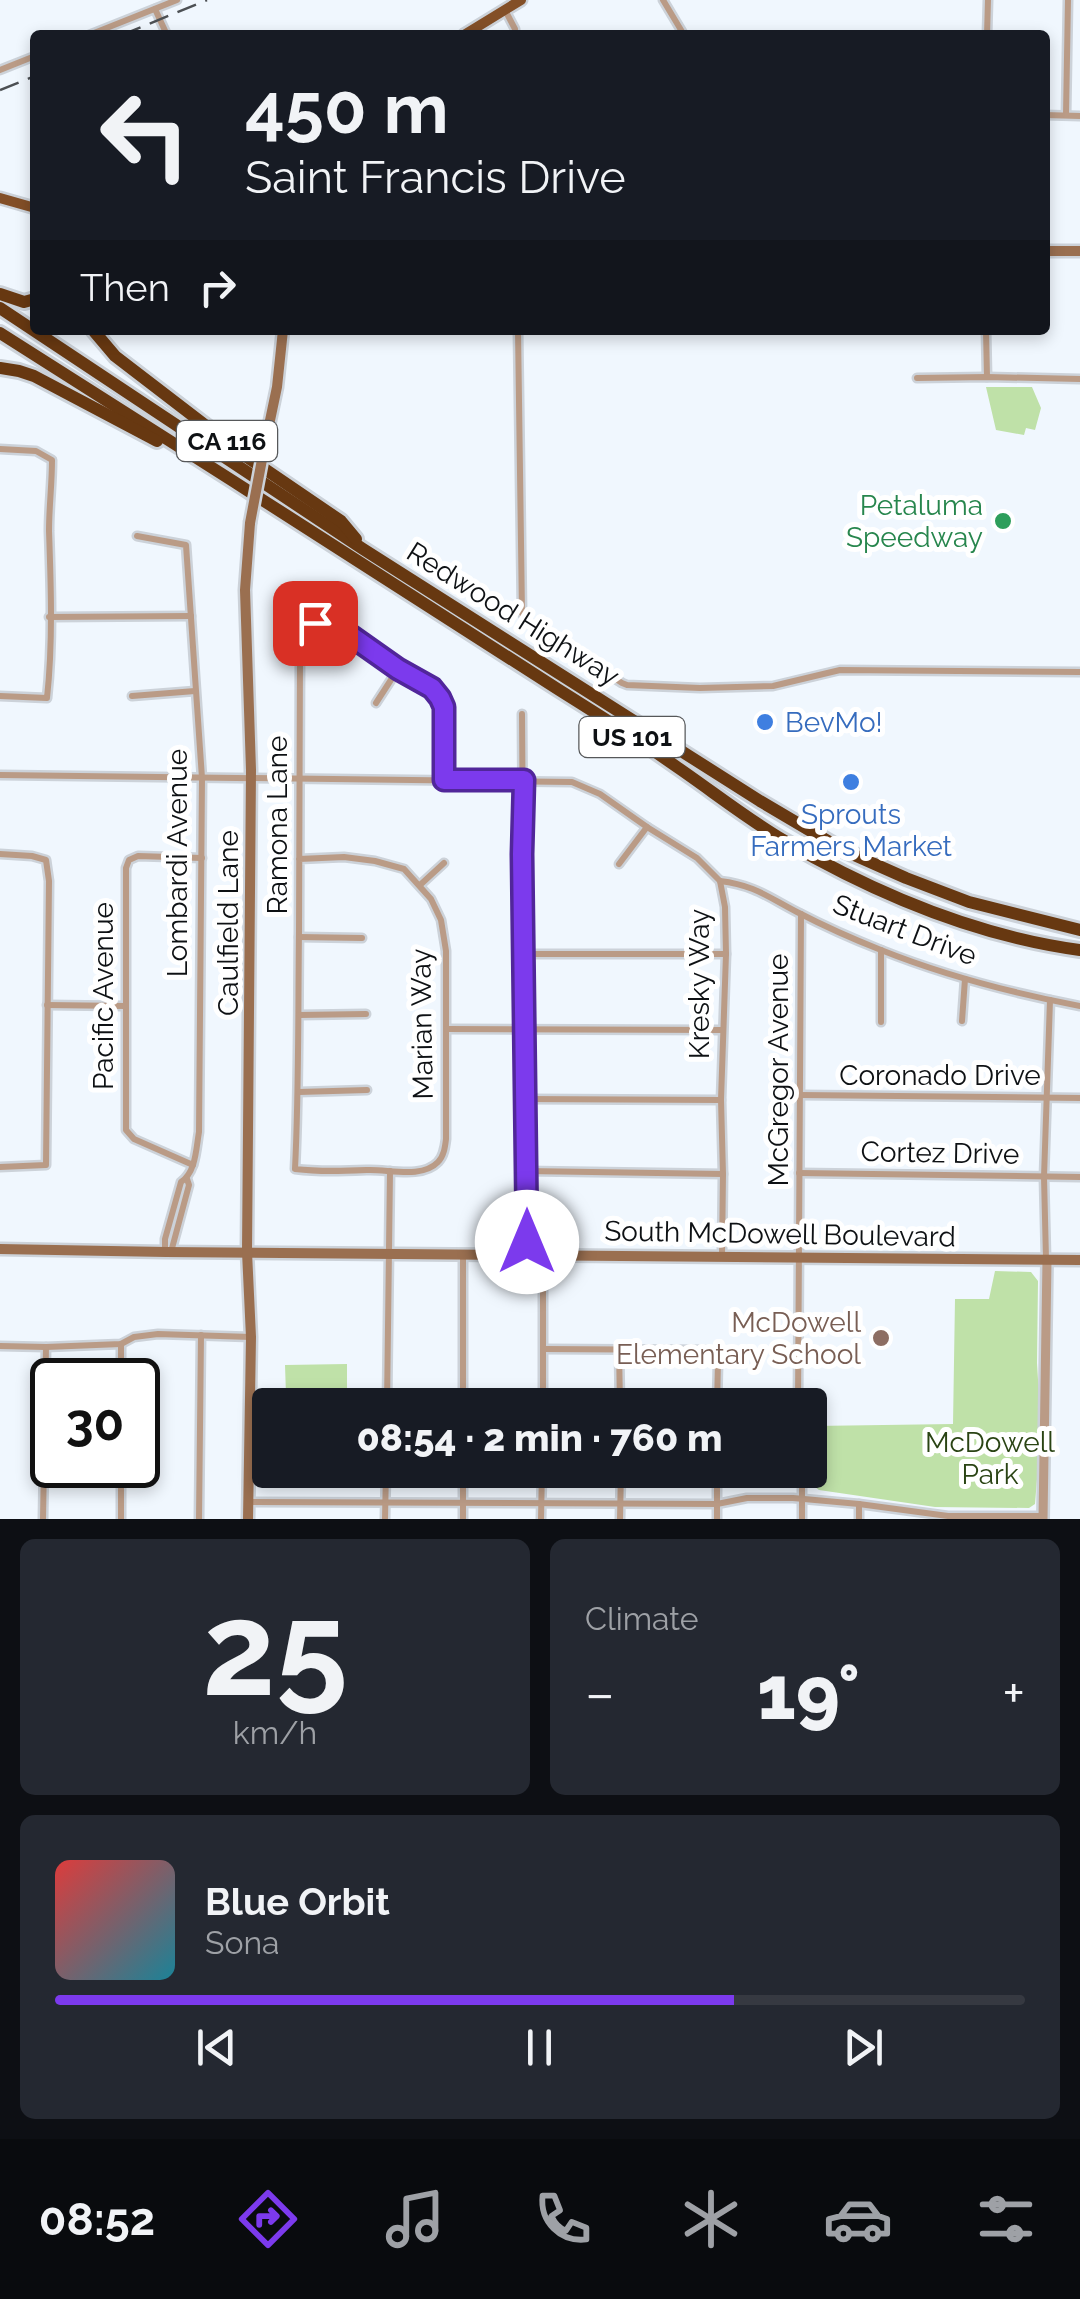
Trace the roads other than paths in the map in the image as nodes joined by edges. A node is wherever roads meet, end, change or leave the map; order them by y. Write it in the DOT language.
graph roads {
  1 [pos="177,0"];
  2 [pos="521,0"];
  3 [pos="663,0"];
  4 [pos="988,0"];
  5 [pos="1068,0"];
  6 [pos="155,9"];
  7 [pos="505,10"];
  8 [pos="102,30"];
  9 [pos="165,30"];
  10 [pos="472,30"];
  11 [pos="515,30"];
  12 [pos="681,30"];
  13 [pos="987,30"];
  14 [pos="30,58"];
  15 [pos="0,70"];
  16 [pos="1050,116"];
  17 [pos="1066,116"];
  18 [pos="1080,116"];
  19 [pos="0,198"];
  20 [pos="30,207"];
  21 [pos="1050,250"];
  22 [pos="1080,251"];
  23 [pos="0,294"];
  24 [pos="30,300"];
  25 [pos="0,308"];
  26 [pos="30,328"];
  27 [pos="0,333"];
  28 [pos="41,335"];
  29 [pos="98,335"];
  30 [pos="282,335"];
  31 [pos="518,335"];
  32 [pos="986,335"];
  33 [pos="0,368"];
  34 [pos="986,377"];
  35 [pos="916,378"];
  36 [pos="1080,378"];
  37 [pos="0,449"];
  38 [pos="244,486"];
  39 [pos="137,536"];
  40 [pos="364,549"];
  41 [pos="299,596"];
  42 [pos="190,616"];
  43 [pos="49,617"];
  44 [pos="315,623"];
  45 [pos="398,669"];
  46 [pos="1080,672"];
  47 [pos="195,691"];
  48 [pos="0,696"];
  49 [pos="132,696"];
  50 [pos="376,703"];
  51 [pos="522,714"];
  52 [pos="0,775"];
  53 [pos="202,778"];
  54 [pos="251,780"];
  55 [pos="300,780"];
  56 [pos="444,780"];
  57 [pos="524,780"];
  58 [pos="647,827"];
  59 [pos="0,854"];
  60 [pos="202,858"];
  61 [pos="299,859"];
  62 [pos="444,863"];
  63 [pos="619,864"];
  64 [pos="720,880"];
  65 [pos="420,885"];
  66 [pos="801,914"];
  67 [pos="1080,919"];
  68 [pos="1040,920"];
  69 [pos="1080,930"];
  70 [pos="299,937"];
  71 [pos="362,938"];
  72 [pos="881,950"];
  73 [pos="1075,952"];
  74 [pos="525,954"];
  75 [pos="726,954"];
  76 [pos="965,979"];
  77 [pos="1050,1000"];
  78 [pos="47,1004"];
  79 [pos="125,1006"];
  80 [pos="1080,1006"];
  81 [pos="366,1014"];
  82 [pos="299,1015"];
  83 [pos="962,1021"];
  84 [pos="881,1022"];
  85 [pos="523,1028"];
  86 [pos="447,1029"];
  87 [pos="722,1030"];
  88 [pos="367,1090"];
  89 [pos="299,1092"];
  90 [pos="800,1096"];
  91 [pos="1046,1098"];
  92 [pos="1080,1098"];
  93 [pos="524,1099"];
  94 [pos="721,1100"];
  95 [pos="193,1164"];
  96 [pos="0,1168"];
  97 [pos="390,1170"];
  98 [pos="526,1171"];
  99 [pos="799,1173"];
  100 [pos="723,1174"];
  101 [pos="1044,1177"];
  102 [pos="1080,1177"];
  103 [pos="0,1248"];
  104 [pos="168,1252"];
  105 [pos="247,1252"];
  106 [pos="390,1254"];
  107 [pos="463,1254"];
  108 [pos="526,1254"];
  109 [pos="543,1254"];
  110 [pos="722,1256"];
  111 [pos="800,1257"];
  112 [pos="1046,1260"];
  113 [pos="1080,1260"];
  114 [pos="201,1335"];
  115 [pos="251,1337"];
  116 [pos="121,1344"];
  117 [pos="0,1346"];
  118 [pos="46,1347"];
  119 [pos="544,1349"];
  120 [pos="619,1350"];
  121 [pos="121,1358"];
  122 [pos="386,1388"];
  123 [pos="463,1388"];
  124 [pos="543,1388"];
  125 [pos="620,1388"];
  126 [pos="717,1388"];
  127 [pos="798,1388"];
  128 [pos="121,1488"];
  129 [pos="386,1488"];
  130 [pos="462,1488"];
  131 [pos="542,1488"];
  132 [pos="621,1488"];
  133 [pos="717,1488"];
  134 [pos="803,1488"];
  135 [pos="803,1499"];
  136 [pos="248,1502"];
  137 [pos="386,1503"];
  138 [pos="542,1503"];
  139 [pos="621,1503"];
  140 [pos="462,1504"];
  141 [pos="717,1504"];
  142 [pos="859,1504"];
  143 [pos="1043,1517"];
  144 [pos="44,1519"];
  145 [pos="121,1519"];
  146 [pos="199,1519"];
  147 [pos="248,1519"];
  148 [pos="386,1519"];
  149 [pos="462,1519"];
  150 [pos="541,1519"];
  151 [pos="620,1519"];
  152 [pos="716,1519"];
  153 [pos="802,1519"];
  154 [pos="859,1519"];
  1 -- 6 [label="street"];
  2 -- 7 [label="main road"];
  3 -- 12 [label="street"];
  4 -- 13 [label="street"];
  5 -- 17 [label="street"];
  6 -- 8 [label="street"];
  6 -- 9 [label="street"];
  7 -- 10 [label="main road"];
  7 -- 11 [label="street"];
  14 -- 15 [label="street"];
  16 -- 17 [label="street"];
  17 -- 18 [label="street"];
  19 -- 20 [label="main road"];
  21 -- 22 [label="main road"];
  23 -- 24 [label="highway"];
  25 -- 26 [label="highway, Redwood Highway / US 101"];
  27 -- 38 [label="highway, Redwood Highway / US 101"];
  28 -- 40 [label="highway, Redwood Highway / US 101"];
  29 -- 40 [label="highway, CA 116"];
  30 -- 54 [label="main road, Caulfield Lane, bridge"];
  31 -- 46 [label="street"];
  32 -- 34 [label="street"];
  33 -- 38 [label="highway, CA 116"];
  34 -- 35 [label="street"];
  34 -- 36 [label="street"];
  37 -- 43 [label="street"];
  38 -- 73 [label="highway, Redwood Highway / US 101"];
  39 -- 42 [label="street, Lombardi Avenue"];
  40 -- 68 [label="highway, Redwood Highway / US 101"];
  41 -- 44 [label="street"];
  42 -- 43 [label="street"];
  42 -- 47 [label="street, Lombardi Avenue"];
  43 -- 48 [label="street"];
  44 -- 45 [label="street"];
  44 -- 55 [label="street, Ramona Lane"];
  45 -- 50 [label="street"];
  45 -- 56 [label="street"];
  47 -- 49 [label="street"];
  47 -- 53 [label="street, Lombardi Avenue"];
  51 -- 57 [label="street"];
  52 -- 53 [label="street, Kresky Way"];
  53 -- 54 [label="street, Kresky Way"];
  53 -- 60 [label="street, Lombardi Avenue"];
  54 -- 55 [label="street, Kresky Way"];
  54 -- 105 [label="main road, Caulfield Lane"];
  55 -- 56 [label="street, Kresky Way"];
  55 -- 61 [label="street, Ramona Lane"];
  56 -- 57 [label="street, Kresky Way"];
  57 -- 58 [label="street, Kresky Way"];
  57 -- 74 [label="street"];
  58 -- 63 [label="street"];
  58 -- 64 [label="street, Kresky Way"];
  59 -- 78 [label="street"];
  60 -- 79 [label="street, Pacific Avenue"];
  60 -- 95 [label="street, Lombardi Avenue"];
  61 -- 65 [label="street"];
  61 -- 70 [label="street, Ramona Lane"];
  62 -- 65 [label="street"];
  64 -- 66 [label="street, Stuart Drive"];
  64 -- 75 [label="street, Kresky Way"];
  65 -- 86 [label="street, Marian Way"];
  66 -- 72 [label="street, Stuart Drive"];
  66 -- 90 [label="street, McGregor Avenue"];
  67 -- 68 [label="highway"];
  68 -- 69 [label="highway, Redwood Highway / US 101"];
  70 -- 71 [label="street"];
  70 -- 82 [label="street, Ramona Lane"];
  72 -- 76 [label="street, Stuart Drive"];
  72 -- 84 [label="street"];
  74 -- 75 [label="street"];
  74 -- 85 [label="street"];
  75 -- 87 [label="street, Kresky Way"];
  76 -- 77 [label="street, Stuart Drive"];
  76 -- 83 [label="street"];
  77 -- 80 [label="street, Stuart Drive"];
  77 -- 91 [label="street"];
  78 -- 79 [label="street"];
  78 -- 96 [label="street"];
  79 -- 95 [label="street, Pacific Avenue"];
  81 -- 82 [label="street"];
  82 -- 89 [label="street, Ramona Lane"];
  85 -- 86 [label="street"];
  85 -- 87 [label="street"];
  85 -- 93 [label="street"];
  86 -- 97 [label="street, Marian Way"];
  87 -- 94 [label="street, Kresky Way"];
  88 -- 89 [label="street"];
  89 -- 97 [label="street, Ramona Lane"];
  90 -- 91 [label="street, Coronado Drive"];
  90 -- 99 [label="street, McGregor Avenue"];
  91 -- 92 [label="street, Coronado Drive"];
  91 -- 101 [label="street"];
  93 -- 94 [label="street"];
  93 -- 98 [label="street"];
  94 -- 100 [label="street, Kresky Way"];
  95 -- 104 [label="street, Lombardi Avenue"];
  97 -- 106 [label="street"];
  98 -- 100 [label="street"];
  98 -- 108 [label="street"];
  99 -- 101 [label="street, Cortez Drive"];
  99 -- 111 [label="street, McGregor Avenue"];
  100 -- 110 [label="street, Kresky Way"];
  101 -- 102 [label="street, Cortez Drive"];
  101 -- 112 [label="street"];
  103 -- 104 [label="main road, South McDowell Boulevard"];
  104 -- 105 [label="main road, South McDowell Boulevard"];
  105 -- 106 [label="main road, South McDowell Boulevard"];
  105 -- 115 [label="main road, Caulfield Lane"];
  106 -- 107 [label="main road, South McDowell Boulevard"];
  106 -- 122 [label="street"];
  107 -- 108 [label="main road, South McDowell Boulevard"];
  107 -- 123 [label="street"];
  108 -- 109 [label="main road, South McDowell Boulevard"];
  109 -- 110 [label="main road, South McDowell Boulevard"];
  109 -- 119 [label="street"];
  110 -- 111 [label="main road, South McDowell Boulevard"];
  111 -- 112 [label="main road, South McDowell Boulevard"];
  111 -- 127 [label="street, McGregor Avenue"];
  112 -- 113 [label="main road, South McDowell Boulevard"];
  112 -- 143 [label="street"];
  114 -- 115 [label="street"];
  114 -- 116 [label="street"];
  114 -- 146 [label="street"];
  115 -- 136 [label="main road, Caulfield Lane"];
  116 -- 118 [label="street"];
  116 -- 121 [label="street"];
  117 -- 118 [label="street"];
  118 -- 144 [label="street"];
  119 -- 120 [label="street"];
  119 -- 124 [label="street"];
  120 -- 125 [label="street"];
  120 -- 126 [label="street"];
  128 -- 145 [label="street"];
  129 -- 137 [label="street"];
  130 -- 140 [label="street"];
  131 -- 138 [label="street"];
  132 -- 139 [label="street"];
  133 -- 141 [label="street"];
  134 -- 135 [label="street"];
  135 -- 141 [label="street"];
  135 -- 142 [label="street"];
  135 -- 153 [label="street"];
  136 -- 137 [label="street"];
  136 -- 147 [label="main road, Caulfield Lane"];
  137 -- 140 [label="street"];
  137 -- 148 [label="street"];
  138 -- 139 [label="street"];
  138 -- 140 [label="street"];
  138 -- 150 [label="street"];
  139 -- 141 [label="street"];
  139 -- 151 [label="street"];
  140 -- 149 [label="street"];
  141 -- 152 [label="street"];
  142 -- 143 [label="street"];
  142 -- 154 [label="street"];
}
